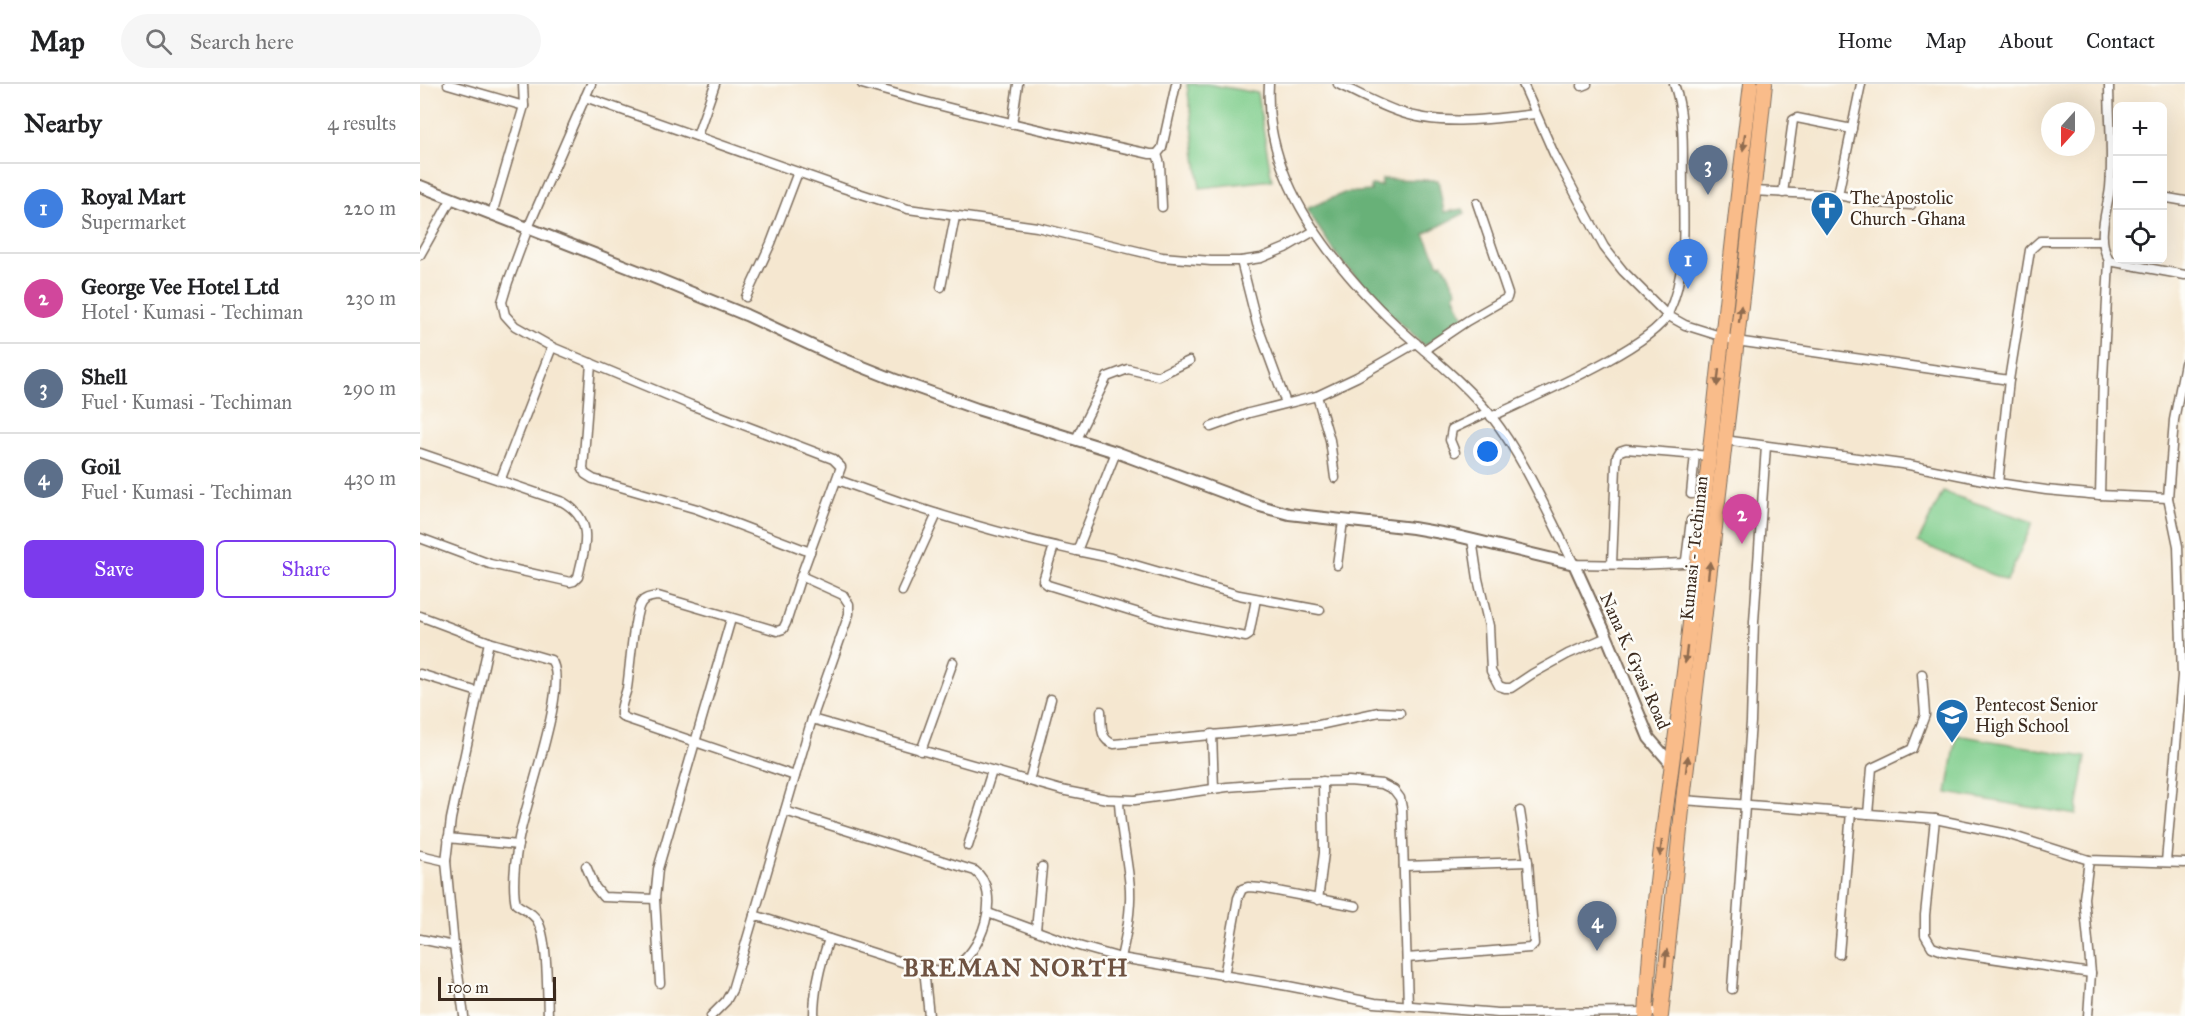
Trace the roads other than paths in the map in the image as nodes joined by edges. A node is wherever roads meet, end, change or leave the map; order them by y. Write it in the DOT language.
graph roads {
  1 [pos="448,84"];
  2 [pos="523,84"];
  3 [pos="591,84"];
  4 [pos="715,84"];
  5 [pos="862,84"];
  6 [pos="1018,84"];
  7 [pos="1176,84"];
  8 [pos="1267,84"];
  9 [pos="1338,84"];
  10 [pos="1523,84"];
  11 [pos="1674,84"];
  12 [pos="1751,84"];
  13 [pos="1765,84"];
  14 [pos="1861,84"];
  15 [pos="2109,84"];
  16 [pos="585,97"];
  17 [pos="524,106"];
  18 [pos="1535,114"];
  19 [pos="1012,124"];
  20 [pos="1852,129"];
  21 [pos="697,136"];
  22 [pos="1157,153"];
  23 [pos="2113,167"];
  24 [pos="798,172"];
  25 [pos="420,186"];
  26 [pos="1752,191"];
  27 [pos="2113,192"];
  28 [pos="1783,193"];
  29 [pos="1838,195"];
  30 [pos="452,198"];
  31 [pos="2167,198"];
  32 [pos="2185,201"];
  33 [pos="1477,203"];
  34 [pos="1911,206"];
  35 [pos="1162,207"];
  36 [pos="492,214"];
  37 [pos="955,217"];
  38 [pos="528,228"];
  39 [pos="1314,231"];
  40 [pos="2102,241"];
  41 [pos="420,255"];
  42 [pos="1241,261"];
  43 [pos="2109,261"];
  44 [pos="2185,275"];
  45 [pos="941,287"];
  46 [pos="746,297"];
  47 [pos="1667,315"];
  48 [pos="1730,339"];
  49 [pos="1416,343"];
  50 [pos="552,347"];
  51 [pos="1424,350"];
  52 [pos="1189,361"];
  53 [pos="591,363"];
  54 [pos="2185,363"];
  55 [pos="2009,380"];
  56 [pos="1317,396"];
  57 [pos="1286,403"];
  58 [pos="1490,414"];
  59 [pos="2185,419"];
  60 [pos="2174,420"];
  61 [pos="1211,428"];
  62 [pos="1076,439"];
  63 [pos="1724,440"];
  64 [pos="1766,446"];
  65 [pos="1116,452"];
  66 [pos="1455,452"];
  67 [pos="420,453"];
  68 [pos="1695,454"];
  69 [pos="1710,456"];
  70 [pos="1335,478"];
  71 [pos="838,480"];
  72 [pos="500,481"];
  73 [pos="1998,483"];
  74 [pos="1691,494"];
  75 [pos="2100,495"];
  76 [pos="2168,498"];
  77 [pos="937,514"];
  78 [pos="1691,520"];
  79 [pos="1343,522"];
  80 [pos="420,538"];
  81 [pos="1472,539"];
  82 [pos="1054,546"];
  83 [pos="1077,550"];
  84 [pos="810,552"];
  85 [pos="1574,564"];
  86 [pos="1612,564"];
  87 [pos="1337,565"];
  88 [pos="801,576"];
  89 [pos="902,591"];
  90 [pos="1256,599"];
  91 [pos="1320,610"];
  92 [pos="420,616"];
  93 [pos="731,619"];
  94 [pos="1607,637"];
  95 [pos="489,642"];
  96 [pos="953,662"];
  97 [pos="420,674"];
  98 [pos="1922,674"];
  99 [pos="2184,676"];
  100 [pos="478,692"];
  101 [pos="1051,699"];
  102 [pos="1101,711"];
  103 [pos="1400,713"];
  104 [pos="812,719"];
  105 [pos="1212,734"];
  106 [pos="696,742"];
  107 [pos="921,751"];
  108 [pos="1673,766"];
  109 [pos="992,771"];
  110 [pos="2174,773"];
  111 [pos="2185,773"];
  112 [pos="795,776"];
  113 [pos="1323,781"];
  114 [pos="1029,782"];
  115 [pos="1214,789"];
  116 [pos="1683,800"];
  117 [pos="1119,801"];
  118 [pos="1744,804"];
  119 [pos="785,811"];
  120 [pos="1520,811"];
  121 [pos="1851,812"];
  122 [pos="1868,814"];
  123 [pos="1935,819"];
  124 [pos="448,838"];
  125 [pos="518,845"];
  126 [pos="968,846"];
  127 [pos="420,855"];
  128 [pos="2089,860"];
  129 [pos="446,861"];
  130 [pos="1528,862"];
  131 [pos="2166,862"];
  132 [pos="2185,863"];
  133 [pos="586,866"];
  134 [pos="1404,866"];
  135 [pos="1042,867"];
  136 [pos="655,899"];
  137 [pos="1318,900"];
  138 [pos="1356,906"];
  139 [pos="988,913"];
  140 [pos="754,915"];
  141 [pos="1036,930"];
  142 [pos="420,939"];
  143 [pos="829,939"];
  144 [pos="454,946"];
  145 [pos="1839,954"];
  146 [pos="1121,958"];
  147 [pos="1407,958"];
  148 [pos="924,969"];
  149 [pos="2091,973"];
  150 [pos="1224,976"];
  151 [pos="660,983"];
  152 [pos="1732,989"];
  153 [pos="1408,1006"];
  154 [pos="1472,1014"];
  155 [pos="1654,1014"];
  156 [pos="464,1016"];
  157 [pos="548,1016"];
  158 [pos="711,1016"];
  159 [pos="813,1016"];
  160 [pos="929,1016"];
  161 [pos="2088,1016"];
  1 -- 17 [label="street"];
  2 -- 17 [label="street"];
  3 -- 16 [label="street"];
  4 -- 21 [label="street"];
  5 -- 19 [label="street"];
  6 -- 19 [label="street"];
  7 -- 22 [label="street"];
  8 -- 39 [label="street"];
  9 -- 18 [label="street"];
  10 -- 18 [label="street"];
  11 -- 47 [label="street"];
  12 -- 48 [label="highway, one-way"];
  13 -- 26 [label="highway, Kumasi - Techiman"];
  14 -- 20 [label="street"];
  15 -- 23 [label="street"];
  16 -- 21 [label="street"];
  16 -- 38 [label="street"];
  17 -- 36 [label="street"];
  18 -- 47 [label="street"];
  19 -- 22 [label="street"];
  20 -- 28 [label="street"];
  20 -- 29 [label="street"];
  21 -- 24 [label="street"];
  22 -- 35 [label="street"];
  24 -- 37 [label="street"];
  24 -- 46 [label="street"];
  25 -- 30 [label="street"];
  26 -- 28 [label="street"];
  48 -- 26 [label="highway, Kumasi - Techiman, one-way"];
  27 -- 40 [label="street"];
  28 -- 29 [label="street"];
  29 -- 34 [label="street"];
  30 -- 36 [label="street"];
  30 -- 41 [label="street"];
  31 -- 32 [label="street"];
  33 -- 51 [label="street"];
  36 -- 38 [label="street"];
  37 -- 42 [label="street"];
  37 -- 45 [label="street"];
  38 -- 50 [label="street"];
  38 -- 62 [label="street"];
  39 -- 42 [label="street"];
  39 -- 49 [label="street"];
  40 -- 43 [label="street"];
  40 -- 55 [label="street"];
  42 -- 57 [label="street"];
  43 -- 44 [label="street"];
  43 -- 75 [label="street"];
  47 -- 48 [label="street"];
  47 -- 58 [label="street"];
  48 -- 55 [label="street"];
  48 -- 63 [label="highway, Kumasi - Techiman"];
  48 -- 69 [label="highway, one-way"];
  49 -- 51 [label="street"];
  49 -- 56 [label="street"];
  50 -- 53 [label="street"];
  50 -- 72 [label="street"];
  51 -- 58 [label="street"];
  52 -- 62 [label="street"];
  53 -- 71 [label="street"];
  53 -- 84 [label="street"];
  54 -- 60 [label="street"];
  55 -- 73 [label="street"];
  56 -- 57 [label="street"];
  56 -- 70 [label="street"];
  57 -- 61 [label="street"];
  58 -- 66 [label="street"];
  58 -- 85 [label="street"];
  59 -- 60 [label="street"];
  60 -- 76 [label="street"];
  62 -- 65 [label="street"];
  63 -- 64 [label="street"];
  116 -- 63 [label="highway, Kumasi - Techiman, one-way"];
  64 -- 73 [label="street"];
  64 -- 118 [label="street"];
  65 -- 79 [label="street"];
  65 -- 83 [label="street"];
  67 -- 72 [label="street"];
  68 -- 69 [label="street"];
  68 -- 74 [label="street"];
  68 -- 86 [label="street"];
  69 -- 108 [label="highway, one-way"];
  71 -- 77 [label="street"];
  71 -- 84 [label="street"];
  72 -- 80 [label="street"];
  73 -- 75 [label="street"];
  75 -- 76 [label="street"];
  76 -- 99 [label="street"];
  77 -- 82 [label="street"];
  77 -- 89 [label="street"];
  78 -- 86 [label="street"];
  79 -- 81 [label="street"];
  79 -- 87 [label="street"];
  81 -- 85 [label="street"];
  81 -- 94 [label="street"];
  82 -- 83 [label="street"];
  82 -- 90 [label="street"];
  83 -- 90 [label="street"];
  84 -- 88 [label="street"];
  85 -- 86 [label="street"];
  85 -- 94 [label="street, Nana K. Gyasi Road"];
  88 -- 93 [label="street"];
  88 -- 104 [label="street"];
  90 -- 91 [label="street"];
  92 -- 95 [label="street"];
  93 -- 106 [label="street"];
  93 -- 106 [label="street"];
  94 -- 108 [label="street, Nana K. Gyasi Road"];
  95 -- 100 [label="street"];
  95 -- 125 [label="street"];
  96 -- 107 [label="street"];
  97 -- 100 [label="street"];
  98 -- 122 [label="street"];
  99 -- 110 [label="street"];
  100 -- 124 [label="street"];
  101 -- 114 [label="street"];
  102 -- 105 [label="street"];
  103 -- 105 [label="street"];
  104 -- 107 [label="street"];
  104 -- 112 [label="street"];
  105 -- 115 [label="street"];
  106 -- 112 [label="street"];
  106 -- 136 [label="street"];
  107 -- 109 [label="street"];
  108 -- 155 [label="highway, one-way"];
  109 -- 114 [label="street"];
  109 -- 126 [label="street"];
  110 -- 111 [label="street"];
  110 -- 131 [label="street"];
  112 -- 119 [label="street"];
  113 -- 115 [label="street"];
  113 -- 134 [label="street"];
  113 -- 137 [label="street"];
  114 -- 117 [label="street"];
  115 -- 117 [label="street"];
  116 -- 118 [label="street"];
  155 -- 116 [label="highway, Kumasi - Techiman, one-way"];
  117 -- 146 [label="street"];
  118 -- 121 [label="street"];
  118 -- 152 [label="street"];
  119 -- 139 [label="street"];
  119 -- 140 [label="street"];
  120 -- 130 [label="street"];
  121 -- 122 [label="street"];
  121 -- 145 [label="street"];
  122 -- 123 [label="street"];
  123 -- 128 [label="street"];
  123 -- 149 [label="street"];
  124 -- 125 [label="street"];
  124 -- 129 [label="street"];
  125 -- 157 [label="street"];
  127 -- 129 [label="street"];
  128 -- 131 [label="street"];
  128 -- 149 [label="street"];
  129 -- 144 [label="street"];
  130 -- 134 [label="street"];
  130 -- 147 [label="street"];
  131 -- 132 [label="street"];
  133 -- 136 [label="street"];
  134 -- 147 [label="street"];
  135 -- 141 [label="street"];
  136 -- 151 [label="street"];
  137 -- 138 [label="street"];
  137 -- 150 [label="street"];
  139 -- 141 [label="street"];
  139 -- 148 [label="street"];
  140 -- 143 [label="street"];
  140 -- 158 [label="street"];
  141 -- 146 [label="street"];
  142 -- 144 [label="street"];
  143 -- 148 [label="street"];
  143 -- 159 [label="street"];
  144 -- 156 [label="street"];
  146 -- 150 [label="street"];
  147 -- 153 [label="street"];
  148 -- 160 [label="street"];
  149 -- 161 [label="street"];
  150 -- 153 [label="street"];
  153 -- 154 [label="street"];
  154 -- 155 [label="street"];
}
